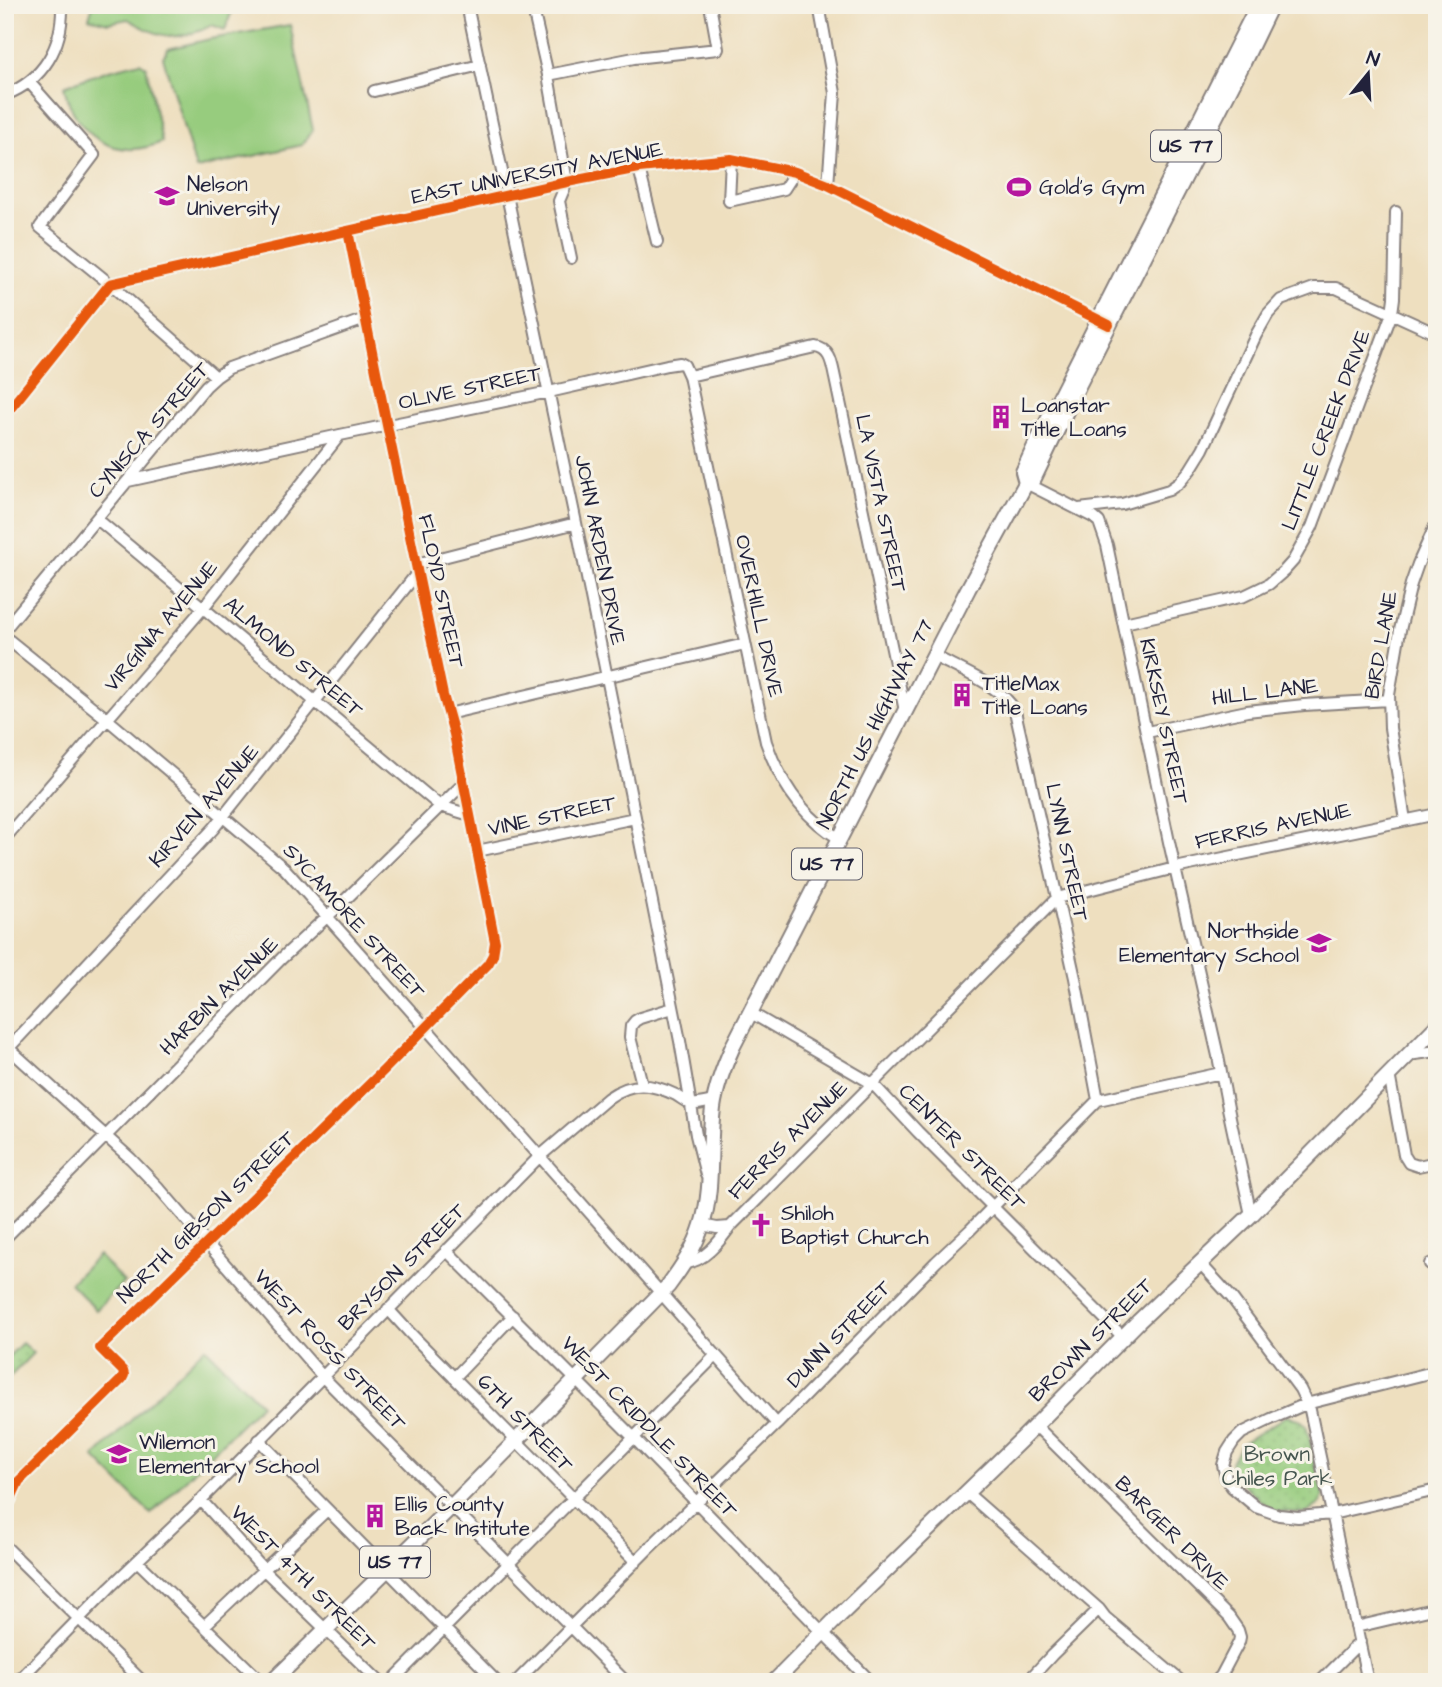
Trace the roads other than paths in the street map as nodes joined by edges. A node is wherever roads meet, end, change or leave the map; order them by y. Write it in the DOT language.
graph roads {
  1 [pos="62,5"];
  2 [pos="467,5"];
  3 [pos="532,5"];
  4 [pos="710,5"];
  5 [pos="819,5"];
  6 [pos="1258,5"];
  7 [pos="1271,5"];
  8 [pos="480,65"];
  9 [pos="548,75"];
  10 [pos="29,82"];
  11 [pos="374,91"];
  12 [pos="5,95"];
  13 [pos="731,159"];
  14 [pos="639,168"];
  15 [pos="795,172"];
  16 [pos="567,182"];
  17 [pos="828,185"];
  18 [pos="507,196"];
  19 [pos="1396,212"];
  20 [pos="348,231"];
  21 [pos="657,242"];
  22 [pos="571,258"];
  23 [pos="110,284"];
  24 [pos="1392,313"];
  25 [pos="365,319"];
  26 [pos="1104,322"];
  27 [pos="1437,334"];
  28 [pos="689,376"];
  29 [pos="216,377"];
  30 [pos="548,392"];
  31 [pos="5,415"];
  32 [pos="387,426"];
  33 [pos="341,435"];
  34 [pos="128,481"];
  35 [pos="1026,483"];
  36 [pos="1079,509"];
  37 [pos="97,519"];
  38 [pos="1437,522"];
  39 [pos="576,523"];
  40 [pos="417,568"];
  41 [pos="204,607"];
  42 [pos="1124,623"];
  43 [pos="5,629"];
  44 [pos="5,637"];
  45 [pos="745,644"];
  46 [pos="934,656"];
  47 [pos="606,677"];
  48 [pos="1389,700"];
  49 [pos="316,701"];
  50 [pos="905,711"];
  51 [pos="449,714"];
  52 [pos="107,719"];
  53 [pos="1147,732"];
  54 [pos="463,784"];
  55 [pos="440,806"];
  56 [pos="1437,814"];
  57 [pos="470,815"];
  58 [pos="224,816"];
  59 [pos="635,818"];
  60 [pos="1405,820"];
  61 [pos="5,838"];
  62 [pos="840,839"];
  63 [pos="477,851"];
  64 [pos="1175,868"];
  65 [pos="1057,898"];
  66 [pos="327,917"];
  67 [pos="492,958"];
  68 [pos="673,1007"];
  69 [pos="751,1013"];
  70 [pos="1437,1026"];
  71 [pos="425,1028"];
  72 [pos="6,1049"];
  73 [pos="1437,1051"];
  74 [pos="1408,1055"];
  75 [pos="1221,1073"];
  76 [pos="1389,1074"];
  77 [pos="642,1084"];
  78 [pos="873,1084"];
  79 [pos="1098,1100"];
  80 [pos="714,1101"];
  81 [pos="691,1104"];
  82 [pos="106,1138"];
  83 [pos="539,1157"];
  84 [pos="1437,1162"];
  85 [pos="709,1189"];
  86 [pos="994,1206"];
  87 [pos="1251,1215"];
  88 [pos="702,1225"];
  89 [pos="730,1227"];
  90 [pos="5,1238"];
  91 [pos="207,1243"];
  92 [pos="446,1250"];
  93 [pos="685,1263"];
  94 [pos="1200,1263"];
  95 [pos="661,1293"];
  96 [pos="388,1309"];
  97 [pos="513,1316"];
  98 [pos="1123,1337"];
  99 [pos="716,1355"];
  100 [pos="1437,1371"];
  101 [pos="323,1377"];
  102 [pos="454,1378"];
  103 [pos="576,1380"];
  104 [pos="1306,1404"];
  105 [pos="777,1424"];
  106 [pos="1035,1425"];
  107 [pos="634,1438"];
  108 [pos="259,1440"];
  109 [pos="516,1441"];
  110 [pos="1437,1490"];
  111 [pos="967,1493"];
  112 [pos="573,1499"];
  113 [pos="201,1500"];
  114 [pos="697,1503"];
  115 [pos="451,1507"];
  116 [pos="327,1510"];
  117 [pos="5,1511"];
  118 [pos="1332,1514"];
  119 [pos="5,1546"];
  120 [pos="138,1562"];
  121 [pos="636,1562"];
  122 [pos="508,1564"];
  123 [pos="387,1570"];
  124 [pos="265,1571"];
  125 [pos="1437,1608"];
  126 [pos="1099,1609"];
  127 [pos="79,1619"];
  128 [pos="204,1626"];
  129 [pos="570,1626"];
  130 [pos="1356,1627"];
  131 [pos="444,1628"];
  132 [pos="326,1629"];
  133 [pos="823,1632"];
  134 [pos="1360,1642"];
  135 [pos="19,1681"];
  136 [pos="143,1682"];
  137 [pos="262,1682"];
  138 [pos="272,1682"];
  139 [pos="380,1682"];
  140 [pos="391,1682"];
  141 [pos="497,1682"];
  142 [pos="516,1682"];
  143 [pos="626,1682"];
  144 [pos="774,1682"];
  145 [pos="871,1682"];
  146 [pos="1027,1682"];
  147 [pos="1181,1682"];
  148 [pos="1215,1682"];
  149 [pos="1320,1682"];
  150 [pos="1368,1682"];
  1 -- 10 [label="street"];
  2 -- 8 [label="street, JOHN ARDEN DRIVE"];
  3 -- 9 [label="street"];
  4 -- 9 [label="street"];
  5 -- 17 [label="street"];
  6 -- 26 [label="main road, NORTH US HIGHWAY 77 / US 77"];
  7 -- 26 [label="main road, NORTH US HIGHWAY 77 / US 77"];
  8 -- 11 [label="street"];
  8 -- 18 [label="street, JOHN ARDEN DRIVE"];
  9 -- 16 [label="street"];
  10 -- 12 [label="street"];
  10 -- 23 [label="street"];
  13 -- 14 [label="street, EAST UNIVERSITY AVENUE"];
  13 -- 15 [label="street, EAST UNIVERSITY AVENUE"];
  13 -- 15 [label="street"];
  14 -- 16 [label="street, EAST UNIVERSITY AVENUE"];
  14 -- 21 [label="street"];
  15 -- 17 [label="street, EAST UNIVERSITY AVENUE"];
  16 -- 18 [label="street, EAST UNIVERSITY AVENUE"];
  16 -- 22 [label="street"];
  17 -- 26 [label="street, EAST UNIVERSITY AVENUE"];
  18 -- 20 [label="street, EAST UNIVERSITY AVENUE"];
  18 -- 30 [label="street, JOHN ARDEN DRIVE"];
  19 -- 24 [label="street, LITTLE CREEK DRIVE"];
  20 -- 23 [label="street, EAST UNIVERSITY AVENUE"];
  20 -- 25 [label="street, FLOYD STREET"];
  23 -- 29 [label="street"];
  23 -- 31 [label="street"];
  24 -- 27 [label="street"];
  24 -- 36 [label="street"];
  24 -- 42 [label="street, LITTLE CREEK DRIVE"];
  25 -- 29 [label="street, CYNISCA STREET"];
  25 -- 32 [label="street, FLOYD STREET"];
  26 -- 35 [label="main road, NORTH US HIGHWAY 77 / US 77"];
  28 -- 30 [label="street, OLIVE STREET"];
  28 -- 45 [label="street, OVERHILL DRIVE"];
  28 -- 50 [label="street, LA VISTA STREET"];
  29 -- 34 [label="street, CYNISCA STREET"];
  30 -- 32 [label="street, OLIVE STREET"];
  30 -- 39 [label="street, JOHN ARDEN DRIVE"];
  32 -- 33 [label="street, OLIVE STREET"];
  32 -- 40 [label="street, FLOYD STREET"];
  33 -- 34 [label="street, OLIVE STREET"];
  33 -- 41 [label="street, VIRGINIA AVENUE"];
  34 -- 37 [label="street, CYNISCA STREET"];
  35 -- 36 [label="street, KIRKSEY STREET"];
  35 -- 46 [label="main road, NORTH US HIGHWAY 77 / US 77"];
  36 -- 42 [label="street, KIRKSEY STREET"];
  37 -- 41 [label="street, ALMOND STREET"];
  37 -- 43 [label="street, CYNISCA STREET"];
  38 -- 48 [label="street, BIRD LANE"];
  39 -- 40 [label="street"];
  39 -- 47 [label="street, JOHN ARDEN DRIVE"];
  40 -- 49 [label="street, KIRVEN AVENUE"];
  40 -- 51 [label="street, FLOYD STREET"];
  41 -- 49 [label="street, ALMOND STREET"];
  41 -- 52 [label="street, VIRGINIA AVENUE"];
  42 -- 53 [label="street, KIRKSEY STREET"];
  44 -- 52 [label="street, SYCAMORE STREET"];
  45 -- 47 [label="street"];
  45 -- 62 [label="street, OVERHILL DRIVE"];
  46 -- 50 [label="main road, NORTH US HIGHWAY 77 / US 77"];
  46 -- 65 [label="street, LYNN STREET"];
  47 -- 51 [label="street"];
  47 -- 59 [label="street, JOHN ARDEN DRIVE"];
  48 -- 53 [label="street, HILL LANE"];
  48 -- 60 [label="street, BIRD LANE"];
  49 -- 55 [label="street, ALMOND STREET"];
  49 -- 58 [label="street, KIRVEN AVENUE"];
  50 -- 62 [label="main road, NORTH US HIGHWAY 77 / US 77"];
  51 -- 54 [label="street, FLOYD STREET"];
  52 -- 58 [label="street, SYCAMORE STREET"];
  52 -- 61 [label="street, VIRGINIA AVENUE"];
  53 -- 64 [label="street, KIRKSEY STREET"];
  54 -- 55 [label="street, HARBIN AVENUE"];
  54 -- 57 [label="street, FLOYD STREET"];
  55 -- 57 [label="street, ALMOND STREET"];
  55 -- 66 [label="street, HARBIN AVENUE"];
  56 -- 60 [label="street, FERRIS AVENUE"];
  57 -- 63 [label="street, FLOYD STREET"];
  58 -- 66 [label="street, SYCAMORE STREET"];
  58 -- 72 [label="street, KIRVEN AVENUE"];
  59 -- 63 [label="street, VINE STREET"];
  59 -- 68 [label="street, JOHN ARDEN DRIVE"];
  60 -- 64 [label="street, FERRIS AVENUE"];
  62 -- 69 [label="main road, NORTH US HIGHWAY 77 / US 77"];
  63 -- 67 [label="street, FLOYD STREET"];
  64 -- 65 [label="street, FERRIS AVENUE"];
  64 -- 75 [label="street, KIRKSEY STREET"];
  65 -- 78 [label="street, FERRIS AVENUE"];
  65 -- 79 [label="street, LYNN STREET"];
  66 -- 71 [label="street, SYCAMORE STREET"];
  66 -- 82 [label="street, HARBIN AVENUE"];
  67 -- 71 [label="street, NORTH GIBSON STREET"];
  68 -- 77 [label="street"];
  68 -- 81 [label="street, JOHN ARDEN DRIVE"];
  69 -- 78 [label="street, CENTER STREET"];
  69 -- 80 [label="main road, NORTH US HIGHWAY 77 / US 77"];
  70 -- 74 [label="main road, BROWN STREET"];
  71 -- 83 [label="street, SYCAMORE STREET"];
  71 -- 91 [label="street, NORTH GIBSON STREET"];
  72 -- 82 [label="street, WEST ROSS STREET"];
  73 -- 74 [label="street"];
  74 -- 76 [label="main road, BROWN STREET"];
  75 -- 79 [label="street"];
  75 -- 87 [label="street, KIRKSEY STREET"];
  76 -- 84 [label="street"];
  76 -- 87 [label="main road, BROWN STREET"];
  77 -- 81 [label="street"];
  77 -- 83 [label="street, BRYSON STREET"];
  78 -- 86 [label="street, CENTER STREET"];
  78 -- 89 [label="street, FERRIS AVENUE"];
  79 -- 86 [label="street, DUNN STREET"];
  80 -- 81 [label="street"];
  80 -- 85 [label="main road, NORTH US HIGHWAY 77 / US 77"];
  81 -- 85 [label="street"];
  82 -- 90 [label="street, HARBIN AVENUE"];
  82 -- 91 [label="street, WEST ROSS STREET"];
  83 -- 92 [label="street, BRYSON STREET"];
  83 -- 95 [label="street, SYCAMORE STREET"];
  85 -- 88 [label="main road, NORTH US HIGHWAY 77 / US 77"];
  86 -- 98 [label="street, CENTER STREET"];
  86 -- 105 [label="street, DUNN STREET"];
  87 -- 94 [label="main road, BROWN STREET"];
  88 -- 89 [label="street"];
  88 -- 93 [label="main road, NORTH US HIGHWAY 77 / US 77"];
  89 -- 93 [label="street, FERRIS AVENUE"];
  91 -- 101 [label="street, WEST ROSS STREET"];
  91 -- 117 [label="street, NORTH GIBSON STREET"];
  92 -- 96 [label="street, BRYSON STREET"];
  92 -- 97 [label="street, WEST CRIDDLE STREET"];
  93 -- 95 [label="main road, FERRIS AVENUE / US 77"];
  94 -- 98 [label="main road, BROWN STREET"];
  94 -- 104 [label="street"];
  95 -- 99 [label="street, SYCAMORE STREET"];
  95 -- 103 [label="main road, FERRIS AVENUE / US 77"];
  96 -- 101 [label="street, BRYSON STREET"];
  96 -- 102 [label="street, 6TH STREET"];
  97 -- 102 [label="street"];
  97 -- 103 [label="street, WEST CRIDDLE STREET"];
  98 -- 106 [label="main road, BROWN STREET"];
  99 -- 105 [label="street, SYCAMORE STREET"];
  99 -- 107 [label="street"];
  100 -- 104 [label="street"];
  101 -- 108 [label="street, BRYSON STREET"];
  101 -- 115 [label="street, WEST ROSS STREET"];
  102 -- 109 [label="street, 6TH STREET"];
  103 -- 107 [label="street, WEST CRIDDLE STREET"];
  103 -- 109 [label="main road, FERRIS AVENUE / US 77"];
  104 -- 118 [label="street"];
  104 -- 118 [label="street"];
  105 -- 114 [label="street, DUNN STREET"];
  106 -- 111 [label="main road, BROWN STREET"];
  106 -- 148 [label="street, BARGER DRIVE"];
  107 -- 112 [label="street"];
  107 -- 114 [label="street, WEST CRIDDLE STREET"];
  108 -- 113 [label="street, BRYSON STREET"];
  108 -- 116 [label="street"];
  109 -- 112 [label="street, 6TH STREET"];
  109 -- 115 [label="main road, FERRIS AVENUE / US 77"];
  110 -- 118 [label="street"];
  111 -- 126 [label="street"];
  111 -- 133 [label="main road, BROWN STREET"];
  112 -- 121 [label="street, 6TH STREET"];
  112 -- 122 [label="street"];
  113 -- 120 [label="street, BRYSON STREET"];
  113 -- 124 [label="street, WEST 4TH STREET"];
  114 -- 121 [label="street, DUNN STREET"];
  114 -- 133 [label="street, WEST CRIDDLE STREET"];
  115 -- 122 [label="street, WEST ROSS STREET"];
  115 -- 123 [label="main road, FERRIS AVENUE / US 77"];
  116 -- 123 [label="street"];
  116 -- 124 [label="street"];
  118 -- 130 [label="street"];
  119 -- 127 [label="street"];
  120 -- 127 [label="street, BRYSON STREET"];
  120 -- 128 [label="street"];
  121 -- 129 [label="street, DUNN STREET"];
  122 -- 129 [label="street, WEST ROSS STREET"];
  122 -- 131 [label="street"];
  123 -- 131 [label="street"];
  123 -- 132 [label="main road, FERRIS AVENUE / US 77"];
  124 -- 128 [label="street"];
  124 -- 132 [label="street, WEST 4TH STREET"];
  125 -- 130 [label="street"];
  126 -- 146 [label="street"];
  126 -- 147 [label="street"];
  127 -- 135 [label="street, BRYSON STREET"];
  127 -- 136 [label="street"];
  128 -- 137 [label="street"];
  129 -- 142 [label="street, DUNN STREET"];
  129 -- 143 [label="street, WEST ROSS STREET"];
  130 -- 134 [label="street"];
  131 -- 140 [label="street"];
  131 -- 141 [label="street"];
  132 -- 138 [label="main road, FERRIS AVENUE / US 77"];
  132 -- 139 [label="street, WEST 4TH STREET"];
  133 -- 144 [label="main road, BROWN STREET"];
  133 -- 145 [label="street, WEST CRIDDLE STREET"];
  134 -- 149 [label="street"];
  134 -- 150 [label="street"];
}
